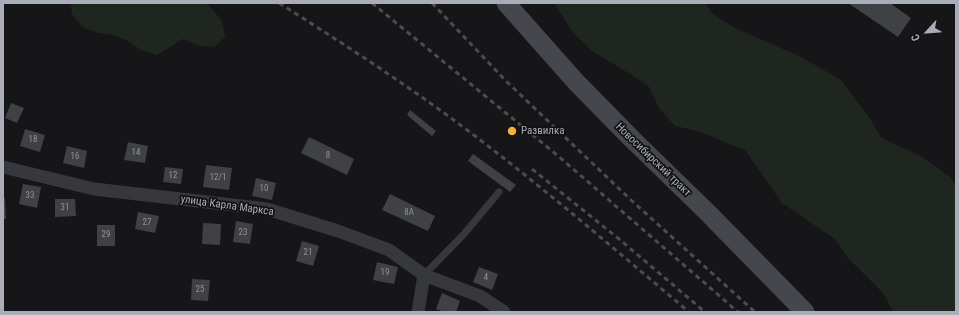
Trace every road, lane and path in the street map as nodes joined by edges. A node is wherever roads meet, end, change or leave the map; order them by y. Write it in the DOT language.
graph roads {
  1 [pos="506,3"];
  2 [pos="3,167"];
  3 [pos="499,192"];
  4 [pos="424,275"];
  5 [pos="418,312"];
  6 [pos="504,312"];
  7 [pos="805,312"];
  1 -- 7 [label="main road, Новосибирский тракт"];
  2 -- 4 [label="street, улица Карла Маркса"];
  3 -- 4 [label="lane"];
  4 -- 5 [label="street"];
  4 -- 6 [label="street, улица Карла Маркса"];
}
